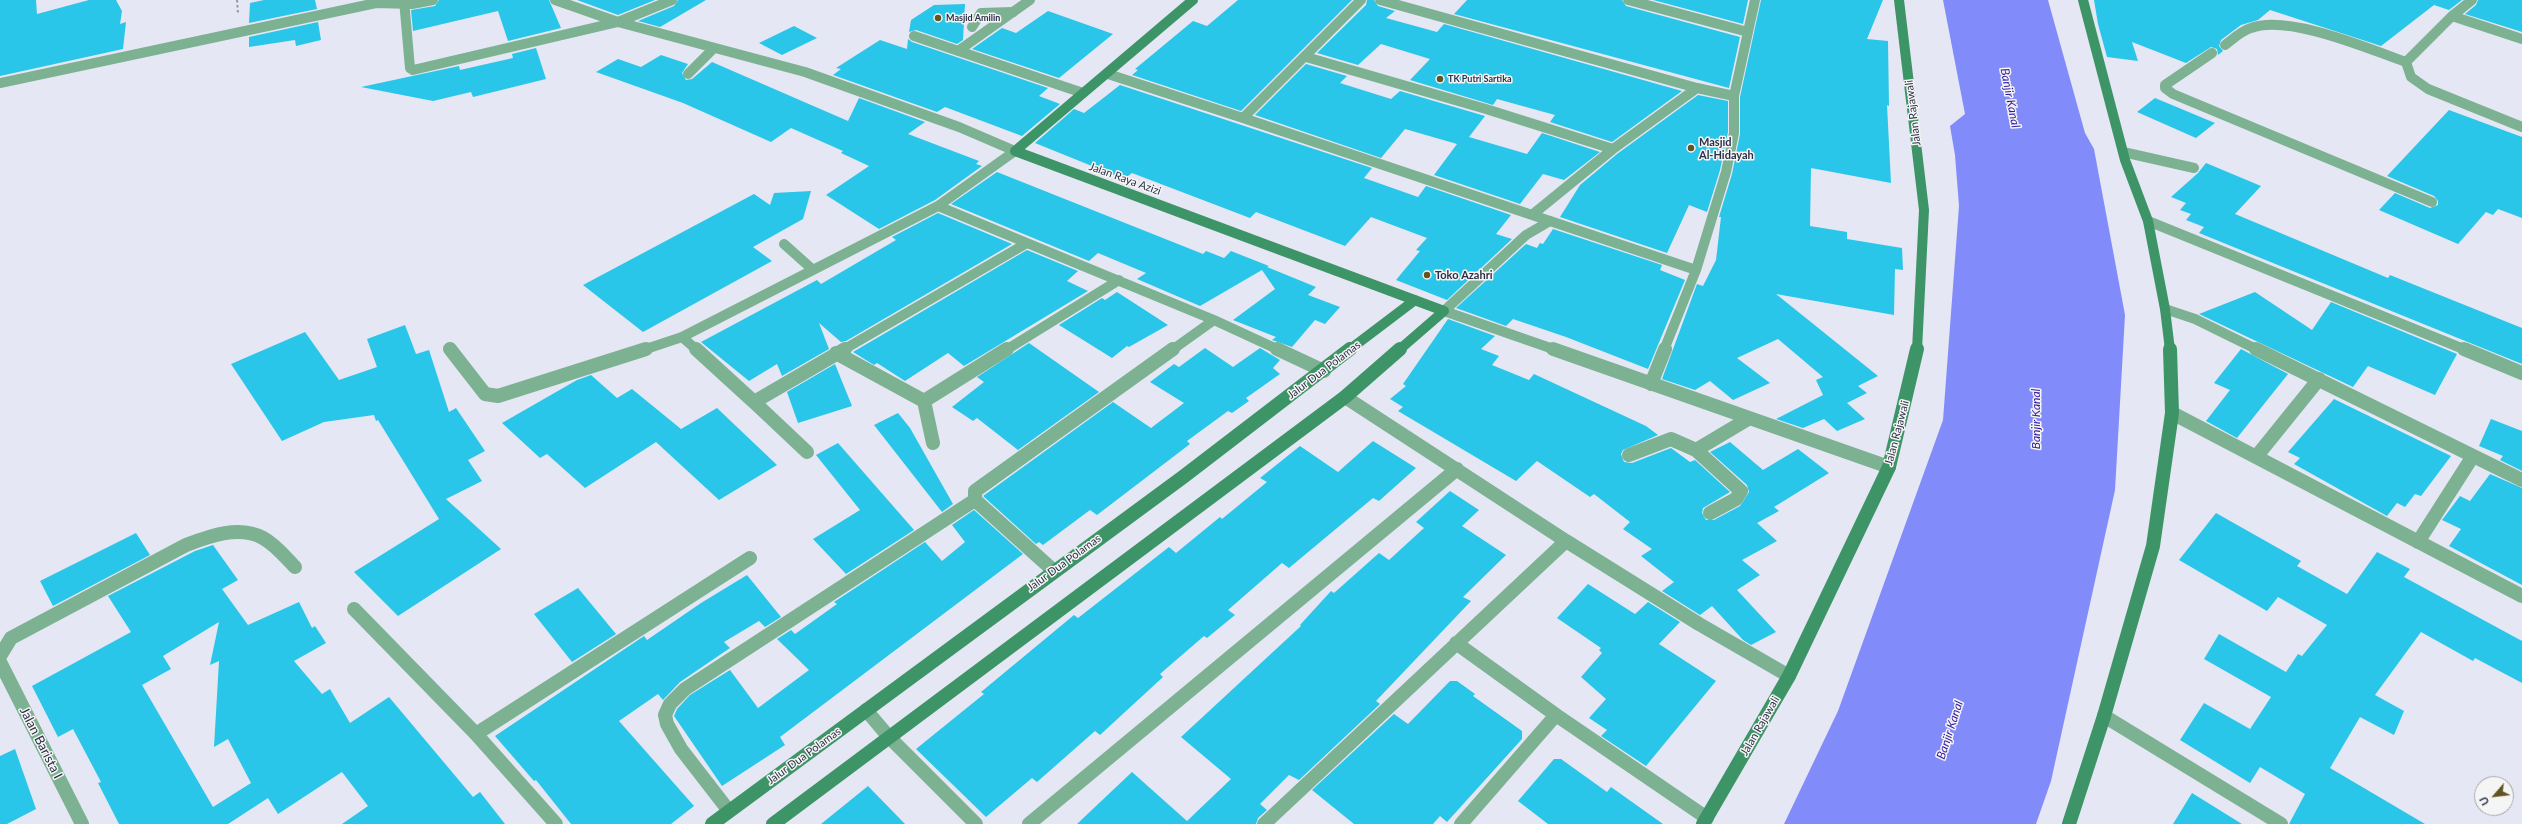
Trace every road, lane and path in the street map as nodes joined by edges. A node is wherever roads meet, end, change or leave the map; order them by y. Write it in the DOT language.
graph roads {
  1 [pos="433,0"];
  2 [pos="555,0"];
  3 [pos="672,0"];
  4 [pos="1030,0"];
  5 [pos="1193,0"];
  6 [pos="1361,0"];
  7 [pos="1380,0"];
  8 [pos="1628,0"];
  9 [pos="1754,0"];
  10 [pos="1899,0"];
  11 [pos="2083,0"];
  12 [pos="2472,0"];
  13 [pos="404,2"];
  14 [pos="1013,12"];
  15 [pos="2452,16"];
  16 [pos="618,22"];
  17 [pos="972,27"];
  18 [pos="1748,32"];
  19 [pos="914,36"];
  20 [pos="2522,39"];
  21 [pos="2225,45"];
  22 [pos="713,49"];
  23 [pos="958,51"];
  24 [pos="2212,53"];
  25 [pos="1306,57"];
  26 [pos="2406,62"];
  27 [pos="688,74"];
  28 [pos="1108,74"];
  29 [pos="0,84"];
  30 [pos="1697,88"];
  31 [pos="1083,93"];
  32 [pos="1734,96"];
  33 [pos="1243,118"];
  34 [pos="2522,127"];
  35 [pos="1613,149"];
  36 [pos="1015,151"];
  37 [pos="2123,152"];
  38 [pos="2194,168"];
  39 [pos="2432,202"];
  40 [pos="938,206"];
  41 [pos="1532,215"];
  42 [pos="1550,221"];
  43 [pos="2148,221"];
  44 [pos="1027,243"];
  45 [pos="784,244"];
  46 [pos="812,269"];
  47 [pos="1696,270"];
  48 [pos="1119,280"];
  49 [pos="1415,300"];
  50 [pos="2165,309"];
  51 [pos="1444,311"];
  52 [pos="1214,320"];
  53 [pos="682,337"];
  54 [pos="449,348"];
  55 [pos="836,353"];
  56 [pos="1324,371"];
  57 [pos="2522,372"];
  58 [pos="2319,379"];
  59 [pos="1651,384"];
  60 [pos="1345,397"];
  61 [pos="924,401"];
  62 [pos="754,402"];
  63 [pos="2172,413"];
  64 [pos="1748,419"];
  65 [pos="933,443"];
  66 [pos="1696,450"];
  67 [pos="807,452"];
  68 [pos="1629,455"];
  69 [pos="2473,456"];
  70 [pos="2256,457"];
  71 [pos="1889,467"];
  72 [pos="1457,469"];
  73 [pos="2522,480"];
  74 [pos="974,500"];
  75 [pos="1710,513"];
  76 [pos="1566,541"];
  77 [pos="2418,542"];
  78 [pos="750,558"];
  79 [pos="295,567"];
  80 [pos="1054,571"];
  81 [pos="2522,596"];
  82 [pos="354,609"];
  83 [pos="1456,643"];
  84 [pos="0,656"];
  85 [pos="0,662"];
  86 [pos="1789,676"];
  87 [pos="866,710"];
  88 [pos="1556,715"];
  89 [pos="2104,716"];
  90 [pos="476,734"];
  91 [pos="888,736"];
  92 [pos="729,811"];
  93 [pos="1705,821"];
  94 [pos="82,824"];
  95 [pos="556,824"];
  96 [pos="712,824"];
  97 [pos="773,824"];
  98 [pos="976,824"];
  99 [pos="1029,824"];
  100 [pos="1264,824"];
  101 [pos="1461,824"];
  102 [pos="2069,824"];
  103 [pos="2281,824"];
  1 -- 13 [label="street"];
  2 -- 16 [label="street"];
  3 -- 16 [label="street"];
  4 -- 14 [label="street"];
  5 -- 28 [label="street"];
  6 -- 25 [label="street"];
  7 -- 30 [label="street"];
  8 -- 18 [label="street"];
  9 -- 18 [label="street"];
  10 -- 71 [label="street, Jalan Rajawali"];
  11 -- 37 [label="street"];
  12 -- 15 [label="street"];
  13 -- 16 [label="street"];
  13 -- 29 [label="street"];
  14 -- 17 [label="street"];
  14 -- 23 [label="street"];
  15 -- 20 [label="street"];
  15 -- 26 [label="street"];
  16 -- 22 [label="street"];
  18 -- 32 [label="street"];
  19 -- 23 [label="street"];
  21 -- 26 [label="street"];
  22 -- 27 [label="street"];
  22 -- 36 [label="street"];
  23 -- 31 [label="street"];
  24 -- 39 [label="street"];
  25 -- 33 [label="street"];
  25 -- 35 [label="street"];
  26 -- 34 [label="street"];
  28 -- 31 [label="street"];
  28 -- 33 [label="street"];
  30 -- 32 [label="street"];
  30 -- 35 [label="street"];
  31 -- 36 [label="street"];
  32 -- 47 [label="street"];
  33 -- 41 [label="street"];
  35 -- 41 [label="street"];
  36 -- 40 [label="street"];
  36 -- 49 [label="street, Jalan Raya Azizi"];
  37 -- 38 [label="street"];
  37 -- 43 [label="street"];
  40 -- 44 [label="street"];
  40 -- 46 [label="street"];
  41 -- 42 [label="street"];
  42 -- 47 [label="street"];
  42 -- 51 [label="street"];
  43 -- 50 [label="street"];
  43 -- 57 [label="street"];
  44 -- 48 [label="street"];
  44 -- 55 [label="street"];
  45 -- 46 [label="street"];
  46 -- 53 [label="street"];
  47 -- 59 [label="street"];
  48 -- 52 [label="street"];
  48 -- 61 [label="street"];
  49 -- 51 [label="street, Jalan Raya Azizi"];
  49 -- 56 [label="street, Jalur Dua Polamas"];
  50 -- 58 [label="street"];
  50 -- 63 [label="street"];
  51 -- 59 [label="street"];
  51 -- 60 [label="street"];
  52 -- 56 [label="street"];
  52 -- 74 [label="street"];
  53 -- 54 [label="street"];
  53 -- 62 [label="street"];
  55 -- 61 [label="street"];
  55 -- 62 [label="street"];
  56 -- 80 [label="street, Jalur Dua Polamas"];
  58 -- 69 [label="street"];
  58 -- 70 [label="street"];
  59 -- 64 [label="street"];
  60 -- 72 [label="street"];
  60 -- 91 [label="street"];
  61 -- 65 [label="street"];
  62 -- 67 [label="street"];
  63 -- 70 [label="street"];
  63 -- 89 [label="street"];
  64 -- 66 [label="street"];
  64 -- 71 [label="street"];
  66 -- 68 [label="street"];
  66 -- 75 [label="street"];
  69 -- 73 [label="street"];
  69 -- 77 [label="street"];
  70 -- 77 [label="street"];
  71 -- 86 [label="street, Jalan Rajawali"];
  72 -- 76 [label="street"];
  72 -- 99 [label="street"];
  74 -- 80 [label="street"];
  74 -- 92 [label="street"];
  76 -- 83 [label="street"];
  76 -- 86 [label="street"];
  77 -- 81 [label="street"];
  78 -- 90 [label="street"];
  79 -- 84 [label="street"];
  80 -- 87 [label="street, Jalur Dua Polamas"];
  82 -- 90 [label="street"];
  83 -- 88 [label="street"];
  83 -- 100 [label="street"];
  85 -- 94 [label="street, Jalan Barista I"];
  86 -- 93 [label="street, Jalan Rajawali"];
  87 -- 91 [label="street"];
  87 -- 92 [label="street, Jalur Dua Polamas"];
  88 -- 93 [label="street"];
  88 -- 101 [label="street"];
  89 -- 102 [label="street"];
  89 -- 103 [label="street"];
  90 -- 95 [label="street"];
  91 -- 97 [label="street"];
  91 -- 98 [label="street"];
  92 -- 96 [label="street, Jalur Dua Polamas"];
}
